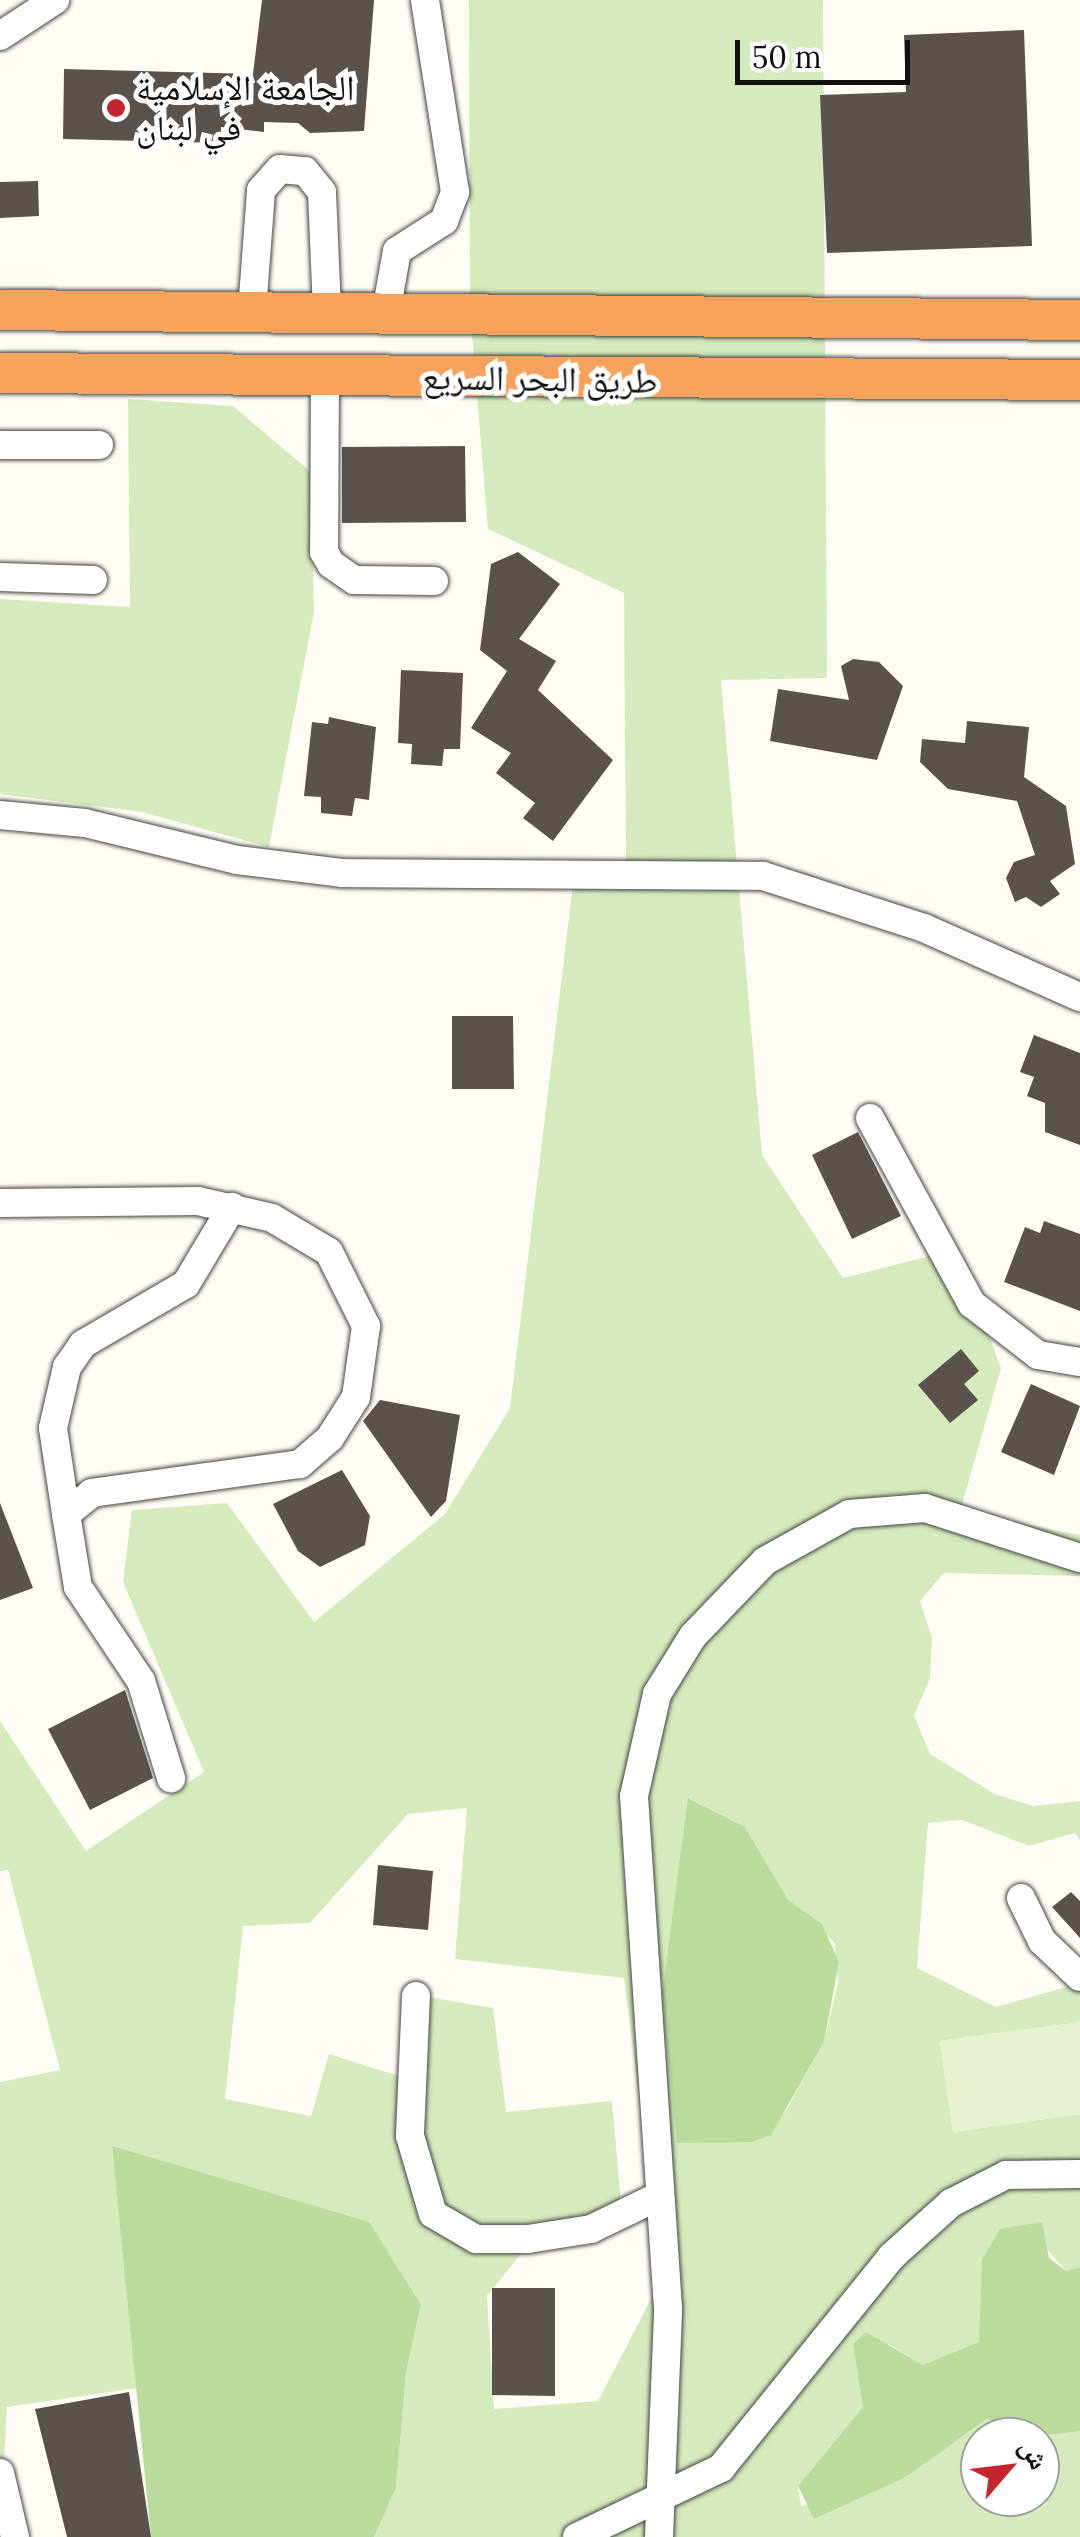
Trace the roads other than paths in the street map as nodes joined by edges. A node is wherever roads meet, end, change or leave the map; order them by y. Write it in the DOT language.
graph roads {
  1 [pos="55,0"];
  2 [pos="425,0"];
  3 [pos="0,36"];
  4 [pos="0,310"];
  5 [pos="252,311"];
  6 [pos="326,311"];
  7 [pos="386,312"];
  8 [pos="1080,320"];
  9 [pos="0,373"];
  10 [pos="325,377"];
  11 [pos="1080,380"];
  12 [pos="0,445"];
  13 [pos="99,445"];
  14 [pos="0,577"];
  15 [pos="92,580"];
  16 [pos="434,582"];
  17 [pos="0,815"];
  18 [pos="1080,996"];
  19 [pos="870,1118"];
  20 [pos="0,1203"];
  21 [pos="232,1207"];
  22 [pos="1080,1362"];
  23 [pos="66,1514"];
  24 [pos="1080,1558"];
  25 [pos="171,1778"];
  26 [pos="1021,1898"];
  27 [pos="1080,1977"];
  28 [pos="416,1996"];
  29 [pos="1080,2174"];
  30 [pos="660,2196"];
  31 [pos="0,2473"];
  32 [pos="664,2498"];
  33 [pos="15,2537"];
  34 [pos="577,2537"];
  35 [pos="659,2537"];
  1 -- 3 [label="street"];
  2 -- 7 [label="street"];
  4 -- 5 [label="highway, طريق البحر السريع"];
  5 -- 6 [label="highway, طريق البحر السريع"];
  5 -- 6 [label="street"];
  6 -- 7 [label="highway, طريق البحر السريع"];
  7 -- 8 [label="highway, طريق البحر السريع"];
  9 -- 10 [label="highway, طريق البحر السريع"];
  10 -- 11 [label="highway, طريق البحر السريع"];
  10 -- 16 [label="street"];
  12 -- 13 [label="street"];
  14 -- 15 [label="street"];
  17 -- 18 [label="street"];
  19 -- 22 [label="street"];
  20 -- 21 [label="street"];
  21 -- 23 [label="street"];
  21 -- 23 [label="street"];
  23 -- 25 [label="street"];
  24 -- 30 [label="street"];
  26 -- 27 [label="street"];
  28 -- 30 [label="street"];
  29 -- 32 [label="street"];
  30 -- 32 [label="street"];
  31 -- 33 [label="street"];
  32 -- 34 [label="street"];
  32 -- 35 [label="street"];
}
